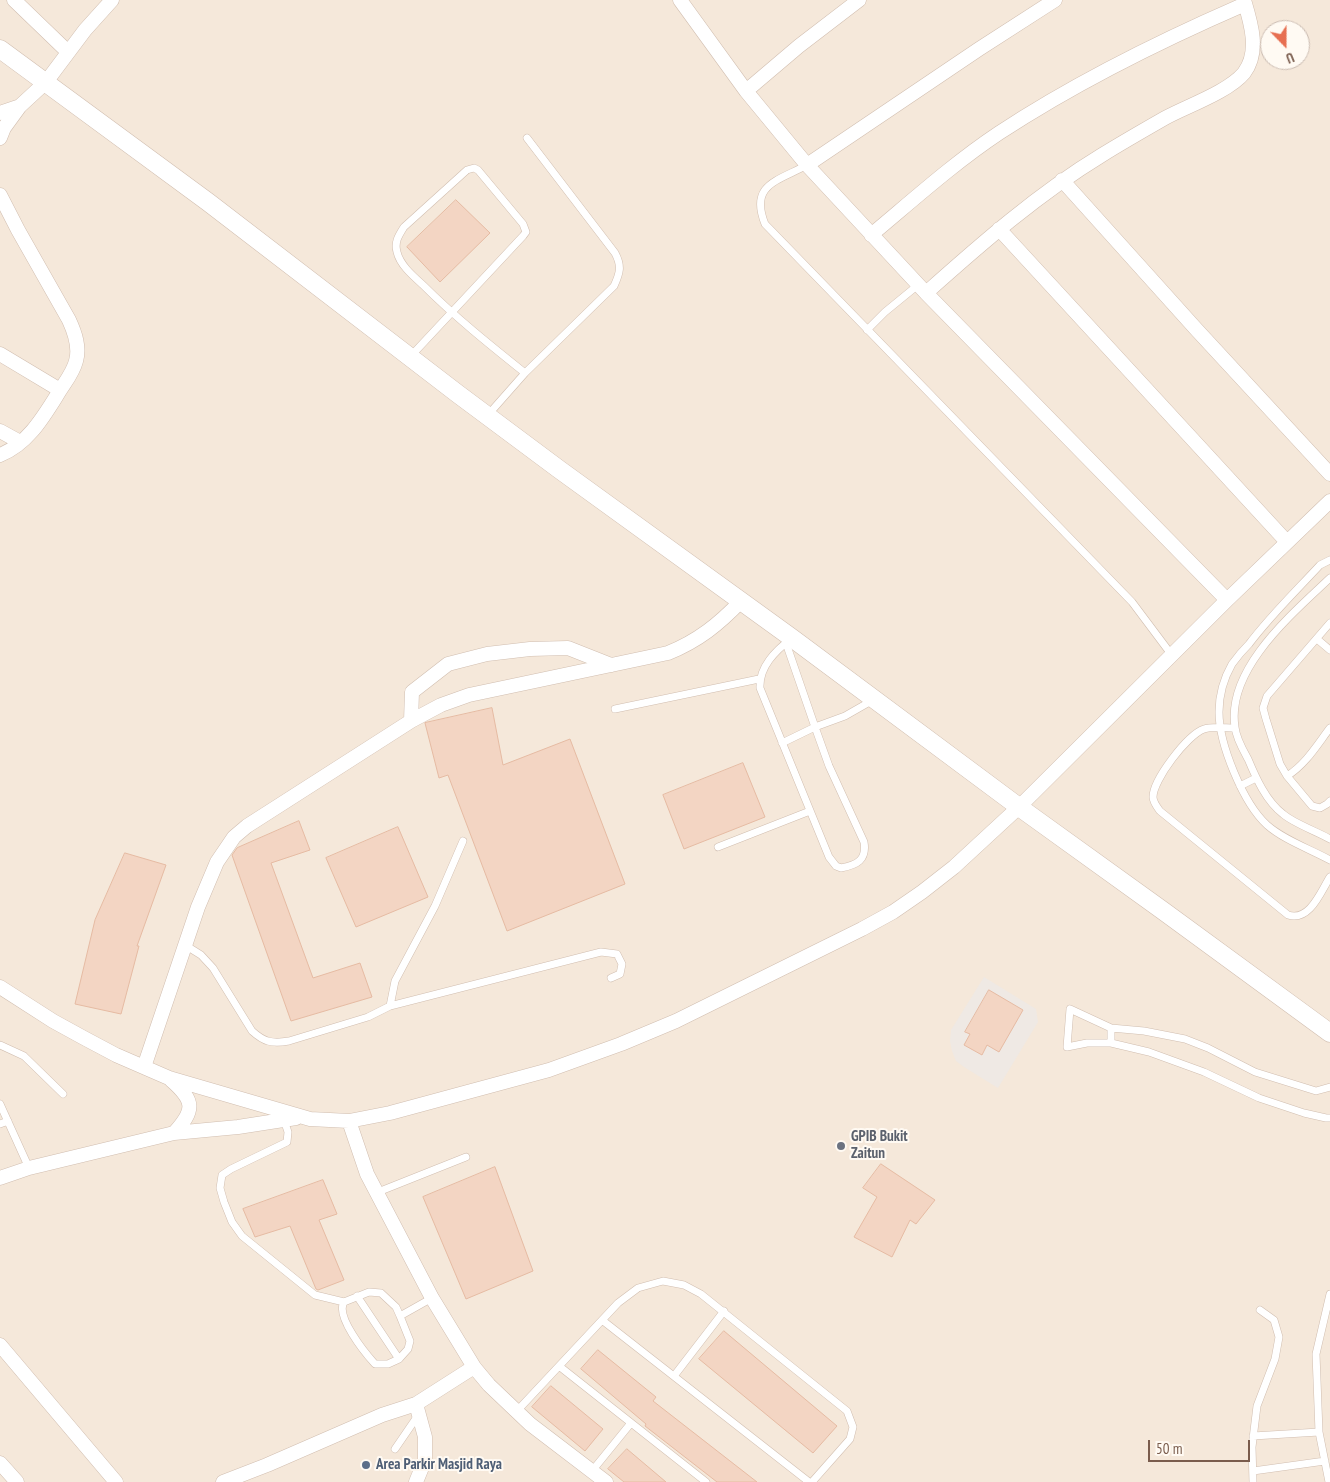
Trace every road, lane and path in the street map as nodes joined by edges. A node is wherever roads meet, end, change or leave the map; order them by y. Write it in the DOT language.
graph roads {
  1 [pos="14,0"];
  2 [pos="112,0"];
  3 [pos="859,0"];
  4 [pos="1054,0"];
  5 [pos="1245,2"];
  6 [pos="687,3"];
  7 [pos="0,49"];
  8 [pos="68,52"];
  9 [pos="46,82"];
  10 [pos="746,91"];
  11 [pos="20,106"];
  12 [pos="0,113"];
  13 [pos="0,138"];
  14 [pos="527,138"];
  15 [pos="807,165"];
  16 [pos="1062,180"];
  17 [pos="0,195"];
  18 [pos="999,229"];
  19 [pos="871,235"];
  20 [pos="922,289"];
  21 [pos="450,312"];
  22 [pos="867,330"];
  23 [pos="0,354"];
  24 [pos="410,356"];
  25 [pos="525,373"];
  26 [pos="60,390"];
  27 [pos="487,416"];
  28 [pos="0,431"];
  29 [pos="20,442"];
  30 [pos="0,455"];
  31 [pos="1330,474"];
  32 [pos="1330,500"];
  33 [pos="1288,542"];
  34 [pos="1330,560"];
  35 [pos="1330,578"];
  36 [pos="1227,600"];
  37 [pos="741,601"];
  38 [pos="1330,623"];
  39 [pos="1317,639"];
  40 [pos="789,640"];
  41 [pos="1330,650"];
  42 [pos="1171,654"];
  43 [pos="612,665"];
  44 [pos="759,679"];
  45 [pos="873,700"];
  46 [pos="616,709"];
  47 [pos="411,721"];
  48 [pos="815,727"];
  49 [pos="1221,728"];
  50 [pos="1235,728"];
  51 [pos="1329,732"];
  52 [pos="782,743"];
  53 [pos="1287,776"];
  54 [pos="1256,778"];
  55 [pos="1240,786"];
  56 [pos="1330,801"];
  57 [pos="1019,807"];
  58 [pos="810,811"];
  59 [pos="1330,839"];
  60 [pos="463,841"];
  61 [pos="718,847"];
  62 [pos="1330,860"];
  63 [pos="1330,877"];
  64 [pos="184,944"];
  65 [pos="611,978"];
  66 [pos="0,987"];
  67 [pos="390,1006"];
  68 [pos="1111,1028"];
  69 [pos="1330,1033"];
  70 [pos="1111,1043"];
  71 [pos="0,1045"];
  72 [pos="144,1067"];
  73 [pos="169,1078"];
  74 [pos="1330,1088"];
  75 [pos="63,1094"];
  76 [pos="0,1104"];
  77 [pos="302,1118"];
  78 [pos="1330,1118"];
  79 [pos="284,1120"];
  80 [pos="8,1121"];
  81 [pos="348,1121"];
  82 [pos="0,1124"];
  83 [pos="174,1133"];
  84 [pos="466,1156"];
  85 [pos="29,1168"];
  86 [pos="0,1178"];
  87 [pos="378,1192"];
  88 [pos="1330,1294"];
  89 [pos="357,1296"];
  90 [pos="432,1298"];
  91 [pos="344,1302"];
  92 [pos="1260,1310"];
  93 [pos="724,1311"];
  94 [pos="400,1316"];
  95 [pos="602,1320"];
  96 [pos="0,1345"];
  97 [pos="399,1359"];
  98 [pos="559,1366"];
  99 [pos="474,1367"];
  100 [pos="674,1376"];
  101 [pos="418,1408"];
  102 [pos="516,1412"];
  103 [pos="631,1423"];
  104 [pos="1319,1432"];
  105 [pos="1253,1436"];
  106 [pos="395,1449"];
  107 [pos="1325,1462"];
  108 [pos="0,1463"];
  109 [pos="592,1471"];
  110 [pos="1253,1471"];
  111 [pos="17,1482"];
  112 [pos="116,1482"];
  113 [pos="223,1482"];
  114 [pos="416,1482"];
  115 [pos="606,1482"];
  116 [pos="706,1482"];
  117 [pos="810,1482"];
  118 [pos="1253,1482"];
  119 [pos="1329,1482"];
  1 -- 8 [label="street"];
  2 -- 8 [label="street"];
  3 -- 10 [label="street"];
  4 -- 15 [label="street"];
  5 -- 16 [label="street"];
  5 -- 19 [label="street"];
  6 -- 10 [label="street"];
  7 -- 9 [label="street"];
  8 -- 9 [label="street"];
  9 -- 11 [label="street"];
  9 -- 24 [label="street"];
  10 -- 15 [label="street"];
  11 -- 12 [label="street"];
  11 -- 13 [label="street"];
  14 -- 25 [label="lane"];
  15 -- 19 [label="street"];
  15 -- 22 [label="lane"];
  16 -- 18 [label="street"];
  16 -- 31 [label="street"];
  17 -- 26 [label="street"];
  18 -- 20 [label="street"];
  18 -- 33 [label="street"];
  19 -- 20 [label="street"];
  20 -- 22 [label="lane"];
  20 -- 36 [label="street"];
  21 -- 21 [label="lane"];
  21 -- 24 [label="lane"];
  21 -- 25 [label="lane"];
  22 -- 42 [label="lane"];
  23 -- 26 [label="street"];
  24 -- 27 [label="street"];
  25 -- 27 [label="lane"];
  26 -- 29 [label="street"];
  27 -- 37 [label="street"];
  28 -- 29 [label="street"];
  29 -- 30 [label="street"];
  32 -- 33 [label="street"];
  33 -- 36 [label="street"];
  34 -- 49 [label="lane"];
  35 -- 50 [label="lane"];
  36 -- 42 [label="street"];
  37 -- 40 [label="street"];
  37 -- 43 [label="street"];
  38 -- 39 [label="lane"];
  39 -- 41 [label="lane"];
  39 -- 53 [label="lane"];
  40 -- 44 [label="lane"];
  40 -- 45 [label="street"];
  40 -- 48 [label="lane"];
  42 -- 57 [label="street"];
  43 -- 47 [label="street"];
  43 -- 47 [label="street"];
  44 -- 46 [label="lane"];
  44 -- 52 [label="lane"];
  45 -- 48 [label="lane"];
  45 -- 57 [label="street"];
  47 -- 64 [label="street"];
  48 -- 52 [label="lane"];
  48 -- 58 [label="lane"];
  49 -- 50 [label="lane"];
  49 -- 55 [label="lane"];
  49 -- 63 [label="lane"];
  50 -- 54 [label="lane"];
  51 -- 53 [label="lane"];
  52 -- 58 [label="lane"];
  53 -- 56 [label="lane"];
  54 -- 55 [label="lane"];
  54 -- 59 [label="lane"];
  55 -- 62 [label="lane"];
  57 -- 69 [label="street"];
  57 -- 81 [label="street"];
  58 -- 61 [label="lane"];
  60 -- 67 [label="lane"];
  64 -- 67 [label="lane"];
  64 -- 72 [label="street"];
  65 -- 67 [label="lane"];
  66 -- 72 [label="street"];
  68 -- 70 [label="lane"];
  68 -- 70 [label="lane"];
  68 -- 74 [label="lane"];
  70 -- 78 [label="lane"];
  71 -- 75 [label="lane"];
  72 -- 73 [label="street"];
  73 -- 77 [label="street"];
  73 -- 83 [label="street"];
  76 -- 80 [label="lane"];
  77 -- 79 [label="street"];
  77 -- 81 [label="street"];
  79 -- 83 [label="street"];
  79 -- 91 [label="lane"];
  80 -- 82 [label="lane"];
  80 -- 85 [label="lane"];
  81 -- 87 [label="street"];
  83 -- 85 [label="street"];
  84 -- 87 [label="lane"];
  85 -- 86 [label="street"];
  87 -- 90 [label="street"];
  88 -- 104 [label="lane"];
  89 -- 91 [label="lane"];
  89 -- 94 [label="lane"];
  89 -- 97 [label="lane"];
  90 -- 94 [label="lane"];
  90 -- 99 [label="street"];
  91 -- 97 [label="lane"];
  92 -- 105 [label="lane"];
  93 -- 95 [label="lane"];
  93 -- 100 [label="lane"];
  93 -- 117 [label="lane"];
  94 -- 97 [label="lane"];
  95 -- 98 [label="lane"];
  95 -- 100 [label="lane"];
  96 -- 112 [label="street"];
  98 -- 102 [label="lane"];
  98 -- 103 [label="lane"];
  99 -- 101 [label="street"];
  99 -- 102 [label="street"];
  100 -- 117 [label="lane"];
  101 -- 106 [label="lane"];
  101 -- 113 [label="street"];
  101 -- 114 [label="street"];
  102 -- 109 [label="street"];
  103 -- 109 [label="lane"];
  103 -- 116 [label="lane"];
  104 -- 105 [label="lane"];
  104 -- 107 [label="lane"];
  105 -- 110 [label="lane"];
  107 -- 110 [label="lane"];
  107 -- 119 [label="lane"];
  108 -- 111 [label="street"];
  109 -- 115 [label="street"];
  110 -- 118 [label="lane"];
}
